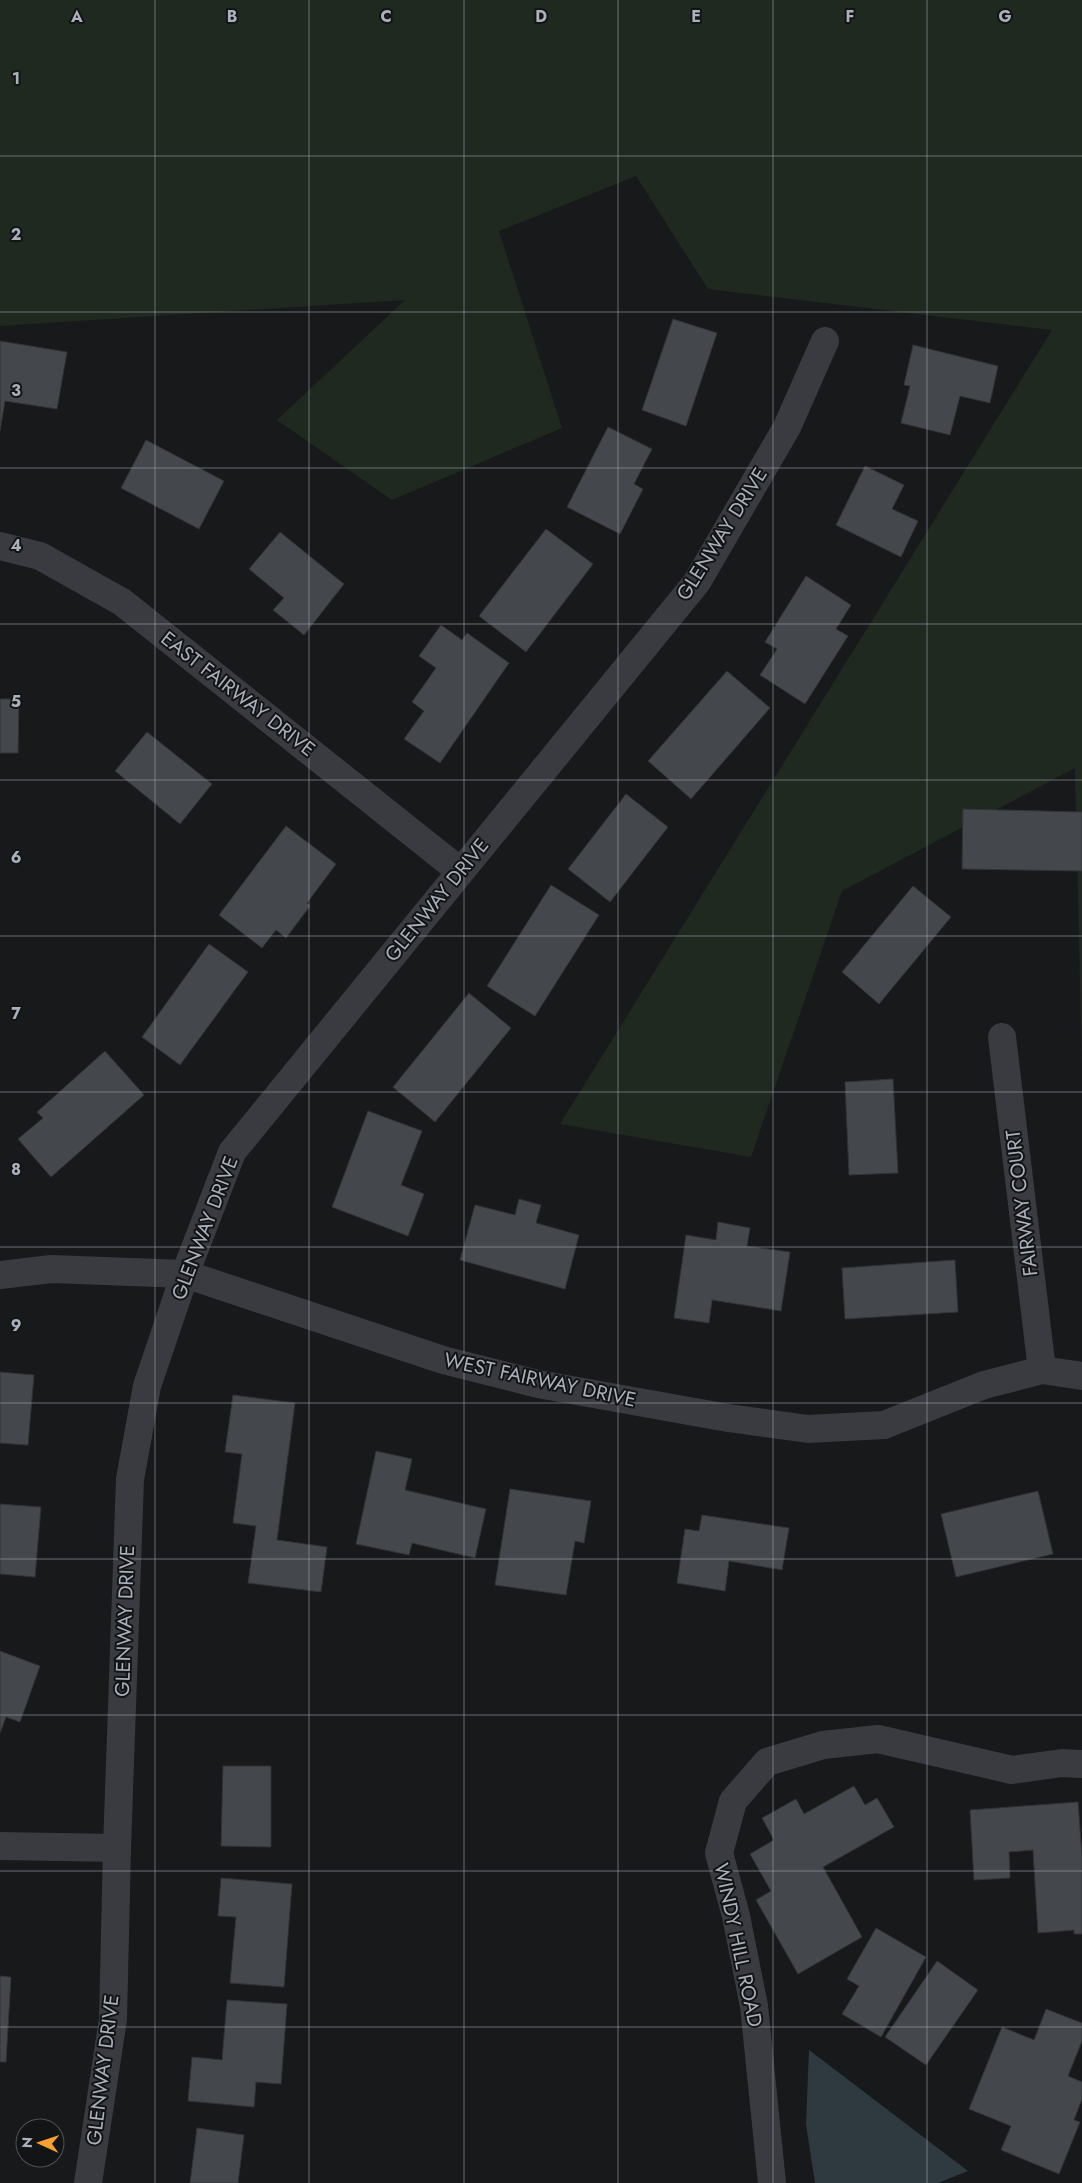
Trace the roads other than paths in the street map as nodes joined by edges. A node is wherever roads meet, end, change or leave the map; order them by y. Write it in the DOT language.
graph roads {
  1 [pos="825,341"];
  2 [pos="0,546"];
  3 [pos="460,870"];
  4 [pos="1002,1037"];
  5 [pos="185,1274"];
  6 [pos="0,1275"];
  7 [pos="1042,1370"];
  8 [pos="1082,1376"];
  9 [pos="1082,1764"];
  10 [pos="0,1846"];
  11 [pos="117,1848"];
  12 [pos="88,2183"];
  13 [pos="772,2183"];
  1 -- 3 [label="street, GLENWAY DRIVE"];
  2 -- 3 [label="street, EAST FAIRWAY DRIVE"];
  3 -- 5 [label="street, GLENWAY DRIVE"];
  4 -- 7 [label="street, FAIRWAY COURT"];
  5 -- 6 [label="street, WEST FAIRWAY DRIVE"];
  5 -- 7 [label="street, WEST FAIRWAY DRIVE"];
  5 -- 11 [label="street, GLENWAY DRIVE"];
  7 -- 8 [label="street, WEST FAIRWAY DRIVE"];
  9 -- 13 [label="street, WINDY HILL ROAD"];
  10 -- 11 [label="street"];
  11 -- 12 [label="street, GLENWAY DRIVE"];
}
